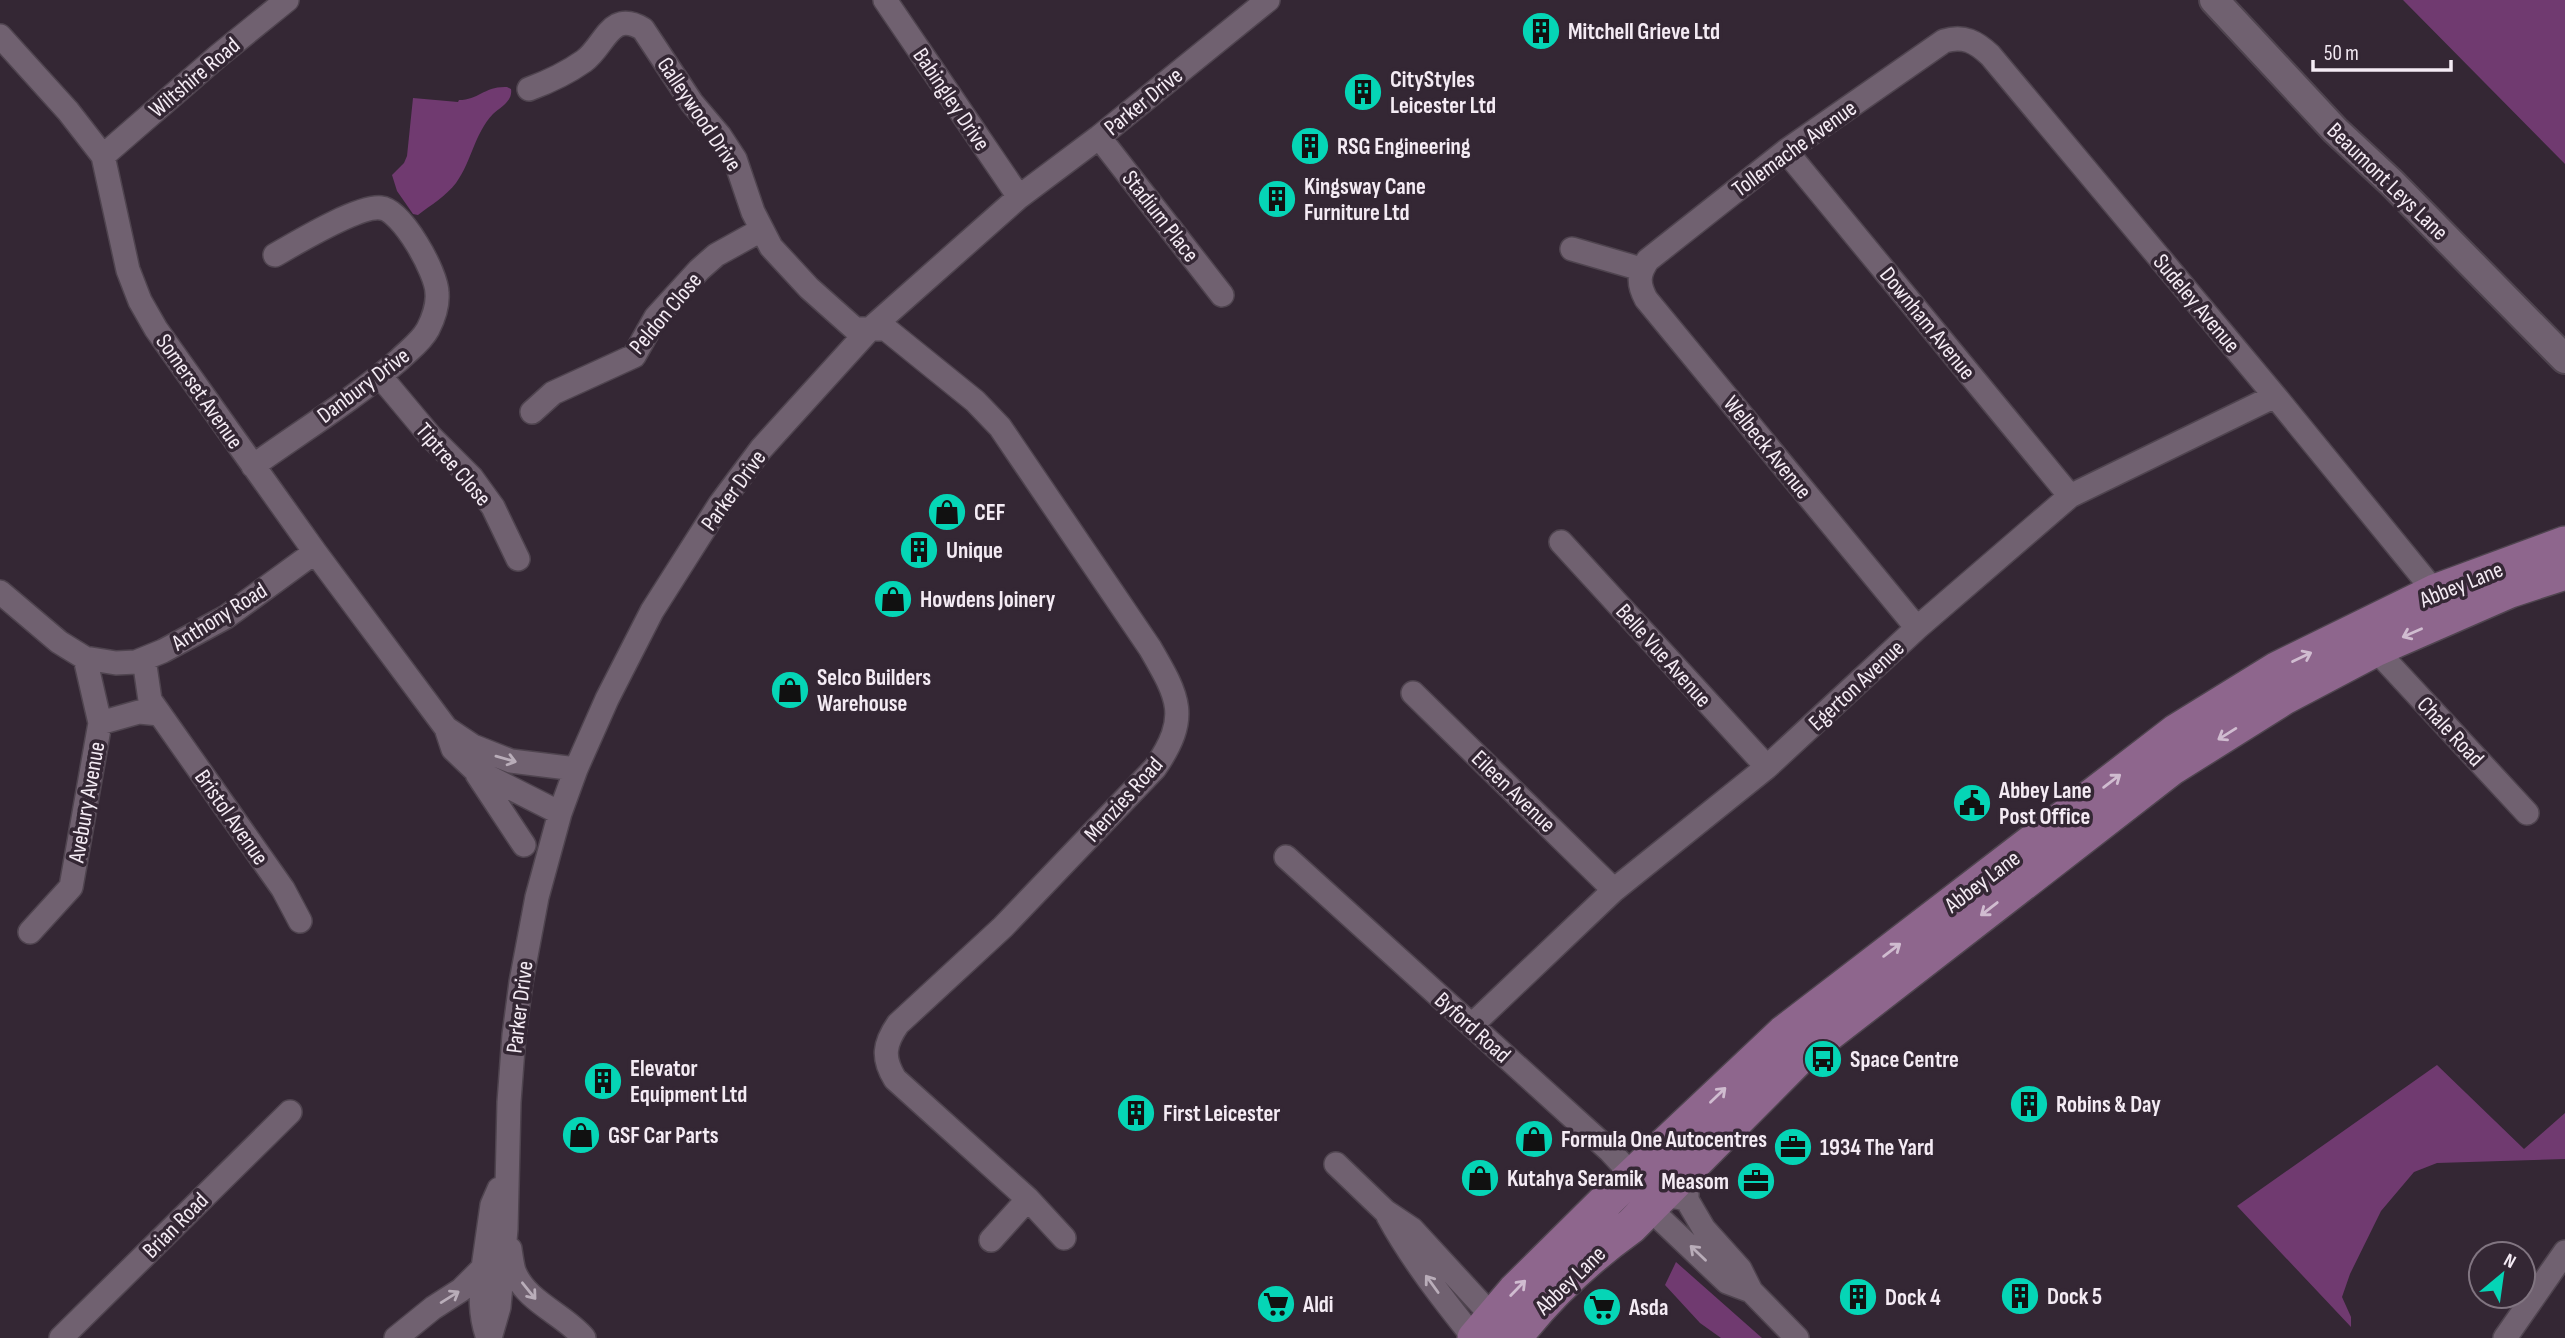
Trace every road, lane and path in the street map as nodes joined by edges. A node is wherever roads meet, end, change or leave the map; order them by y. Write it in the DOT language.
graph roads {
  1 [pos="287,0"];
  2 [pos="1268,0"];
  3 [pos="2214,0"];
  4 [pos="886,1"];
  5 [pos="0,36"];
  6 [pos="1944,41"];
  7 [pos="529,89"];
  8 [pos="1099,137"];
  9 [pos="1787,151"];
  10 [pos="103,156"];
  11 [pos="1019,197"];
  12 [pos="761,230"];
  13 [pos="1572,249"];
  14 [pos="275,255"];
  15 [pos="1644,265"];
  16 [pos="1222,295"];
  17 [pos="869,330"];
  18 [pos="2565,359"];
  19 [pos="380,376"];
  20 [pos="2275,396"];
  21 [pos="532,412"];
  22 [pos="253,466"];
  23 [pos="2070,496"];
  24 [pos="1561,542"];
  25 [pos="2565,544"];
  26 [pos="315,552"];
  27 [pos="518,559"];
  28 [pos="2565,572"];
  29 [pos="0,592"];
  30 [pos="2435,592"];
  31 [pos="1917,628"];
  32 [pos="2375,649"];
  33 [pos="85,658"];
  34 [pos="144,659"];
  35 [pos="1413,693"];
  36 [pos="160,715"];
  37 [pos="100,723"];
  38 [pos="446,728"];
  39 [pos="1767,767"];
  40 [pos="576,769"];
  41 [pos="475,770"];
  42 [pos="560,813"];
  43 [pos="2528,813"];
  44 [pos="524,845"];
  45 [pos="1286,857"];
  46 [pos="1614,890"];
  47 [pos="300,921"];
  48 [pos="30,932"];
  49 [pos="1472,1025"];
  50 [pos="290,1112"];
  51 [pos="1336,1164"];
  52 [pos="507,1168"];
  53 [pos="1654,1195"];
  54 [pos="1028,1199"];
  55 [pos="506,1228"];
  56 [pos="1065,1238"];
  57 [pos="991,1240"];
  58 [pos="2565,1252"];
  59 [pos="483,1268"];
  60 [pos="1751,1291"];
  61 [pos="1493,1332"];
  62 [pos="61,1338"];
  63 [pos="396,1338"];
  64 [pos="489,1338"];
  65 [pos="584,1338"];
  66 [pos="1797,1338"];
  67 [pos="2505,1338"];
  1 -- 10 [label="street, Wiltshire Road"];
  2 -- 8 [label="street, Parker Drive"];
  3 -- 18 [label="street, Beaumont Leys Lane"];
  4 -- 11 [label="street, Babingley Drive"];
  5 -- 10 [label="street, Somerset Avenue"];
  6 -- 9 [label="street, Tollemache Avenue"];
  6 -- 20 [label="street, Sudeley Avenue"];
  7 -- 12 [label="street, Galleywood Drive"];
  8 -- 11 [label="street, Parker Drive"];
  8 -- 16 [label="street, Stadium Place"];
  9 -- 15 [label="street, Tollemache Avenue"];
  9 -- 23 [label="street, Downham Avenue"];
  10 -- 22 [label="street, Somerset Avenue"];
  11 -- 17 [label="street, Parker Drive"];
  12 -- 17 [label="street, Galleywood Drive"];
  12 -- 21 [label="street, Peldon Close"];
  13 -- 15 [label="street"];
  14 -- 19 [label="street, Danbury Drive"];
  15 -- 31 [label="street, Welbeck Avenue"];
  17 -- 40 [label="street, Parker Drive"];
  17 -- 54 [label="street, Menzies Road"];
  19 -- 22 [label="street, Danbury Drive"];
  19 -- 27 [label="street, Tiptree Close"];
  20 -- 23 [label="street, Egerton Avenue"];
  20 -- 30 [label="street, Sudeley Avenue"];
  22 -- 26 [label="street, Somerset Avenue"];
  23 -- 31 [label="street, Egerton Avenue"];
  24 -- 39 [label="street, Belle Vue Avenue"];
  25 -- 30 [label="main road, Abbey Lane"];
  26 -- 34 [label="street, Anthony Road"];
  26 -- 38 [label="street, Somerset Avenue"];
  28 -- 32 [label="main road, Abbey Lane, one-way"];
  29 -- 33 [label="street"];
  53 -- 30 [label="main road, Abbey Lane, one-way"];
  31 -- 39 [label="street, Egerton Avenue"];
  32 -- 43 [label="street, Chale Road"];
  32 -- 53 [label="main road, Abbey Lane, one-way"];
  33 -- 34 [label="street, Anthony Road"];
  33 -- 37 [label="street, Avebury Avenue"];
  34 -- 36 [label="street, Bristol Avenue"];
  35 -- 46 [label="street, Eileen Avenue"];
  36 -- 37 [label="street"];
  36 -- 47 [label="street, Bristol Avenue"];
  37 -- 48 [label="street, Avebury Avenue"];
  38 -- 40 [label="street, Somerset Avenue, one-way"];
  38 -- 41 [label="street, Somerset Avenue"];
  39 -- 46 [label="street, Egerton Avenue"];
  40 -- 42 [label="street, Parker Drive"];
  41 -- 42 [label="street, Somerset Avenue"];
  41 -- 44 [label="street, Somerset Avenue"];
  42 -- 52 [label="street, Parker Drive"];
  45 -- 49 [label="street, Byford Road"];
  46 -- 49 [label="street, Egerton Avenue"];
  49 -- 53 [label="street, Byford Road"];
  50 -- 62 [label="street, Brian Road"];
  51 -- 61 [label="street"];
  52 -- 55 [label="street, Parker Drive"];
  52 -- 59 [label="street, Parker Drive"];
  53 -- 60 [label="street"];
  60 -- 53 [label="street, one-way"];
  53 -- 61 [label="main road, Abbey Lane"];
  61 -- 53 [label="main road, Abbey Lane, one-way"];
  54 -- 56 [label="street, Menzies Road"];
  54 -- 57 [label="street"];
  55 -- 64 [label="street, Parker Drive"];
  55 -- 65 [label="street, Parker Drive, one-way"];
  58 -- 67 [label="street"];
  63 -- 59 [label="street, one-way"];
  59 -- 64 [label="street, Parker Drive"];
  60 -- 66 [label="street"];
}
